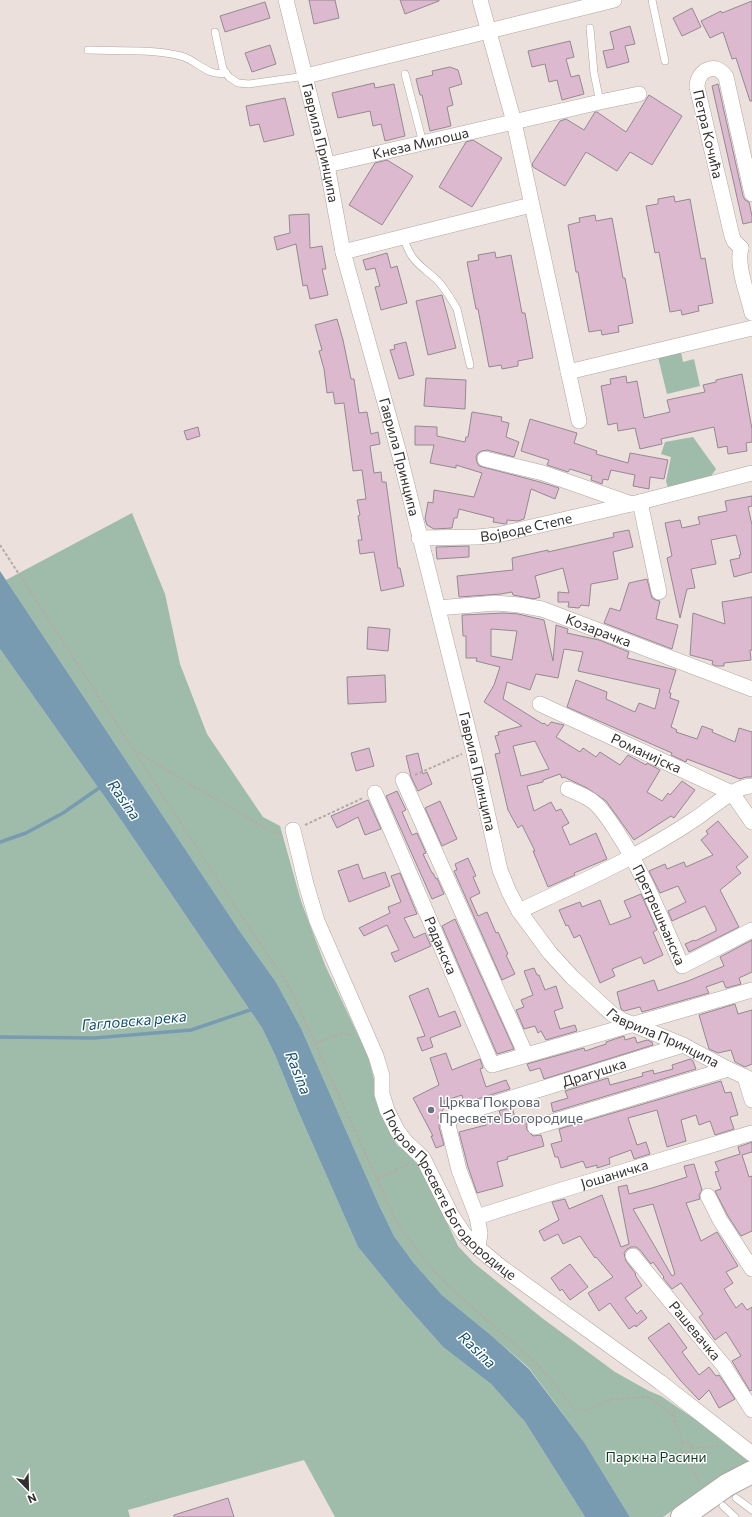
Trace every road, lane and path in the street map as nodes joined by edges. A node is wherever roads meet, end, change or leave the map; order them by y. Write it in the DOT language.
graph roads {
  1 [pos="286,0"];
  2 [pos="480,0"];
  3 [pos="614,0"];
  4 [pos="652,0"];
  5 [pos="590,28"];
  6 [pos="490,30"];
  7 [pos="215,32"];
  8 [pos="88,50"];
  9 [pos="665,62"];
  10 [pos="226,74"];
  11 [pos="405,74"];
  12 [pos="306,76"];
  13 [pos="639,94"];
  14 [pos="600,102"];
  15 [pos="514,122"];
  16 [pos="423,143"];
  17 [pos="327,165"];
  18 [pos="752,194"];
  19 [pos="531,205"];
  20 [pos="403,236"];
  21 [pos="746,244"];
  22 [pos="343,252"];
  23 [pos="752,313"];
  24 [pos="752,328"];
  25 [pos="470,365"];
  26 [pos="568,372"];
  27 [pos="579,421"];
  28 [pos="485,458"];
  29 [pos="752,473"];
  30 [pos="636,503"];
  31 [pos="419,538"];
  32 [pos="0,545"];
  33 [pos="659,592"];
  34 [pos="438,608"];
  35 [pos="752,689"];
  36 [pos="540,704"];
  37 [pos="133,749"];
  38 [pos="403,780"];
  39 [pos="752,786"];
  40 [pos="568,789"];
  41 [pos="375,793"];
  42 [pos="732,793"];
  43 [pos="752,822"];
  44 [pos="293,830"];
  45 [pos="633,857"];
  46 [pos="519,911"];
  47 [pos="752,930"];
  48 [pos="752,990"];
  49 [pos="634,1025"];
  50 [pos="355,1038"];
  51 [pos="316,1044"];
  52 [pos="683,1045"];
  53 [pos="526,1056"];
  54 [pos="728,1069"];
  55 [pos="748,1079"];
  56 [pos="752,1100"];
  57 [pos="535,1127"];
  58 [pos="752,1133"];
  59 [pos="423,1158"];
  60 [pos="377,1179"];
  61 [pos="708,1196"];
  62 [pos="477,1217"];
  63 [pos="478,1248"];
  64 [pos="633,1256"];
  65 [pos="752,1269"];
  66 [pos="677,1394"];
  67 [pos="752,1410"];
  68 [pos="674,1416"];
  69 [pos="683,1443"];
  70 [pos="741,1444"];
  71 [pos="691,1448"];
  72 [pos="687,1453"];
  73 [pos="752,1454"];
  74 [pos="752,1472"];
  75 [pos="724,1504"];
  76 [pos="682,1517"];
  1 -- 12 [label="street, Гаврила Принципа"];
  2 -- 6 [label="street"];
  3 -- 6 [label="street"];
  4 -- 9 [label="lane"];
  5 -- 14 [label="lane"];
  6 -- 12 [label="street"];
  6 -- 15 [label="street"];
  7 -- 10 [label="lane"];
  8 -- 10 [label="lane"];
  10 -- 12 [label="lane"];
  11 -- 16 [label="lane"];
  12 -- 17 [label="street, Гаврила Принципа"];
  13 -- 14 [label="street, Кнеза Милоша"];
  14 -- 15 [label="street, Кнеза Милоша"];
  15 -- 16 [label="street, Кнеза Милоша"];
  15 -- 19 [label="street"];
  16 -- 17 [label="street, Кнеза Милоша"];
  17 -- 22 [label="street, Гаврила Принципа"];
  18 -- 21 [label="street, Петра Кочића"];
  19 -- 20 [label="street"];
  19 -- 26 [label="street"];
  20 -- 22 [label="street"];
  20 -- 25 [label="lane"];
  21 -- 23 [label="street, Петра Кочића"];
  22 -- 31 [label="street, Гаврила Принципа"];
  24 -- 26 [label="street"];
  26 -- 27 [label="street"];
  28 -- 30 [label="street"];
  29 -- 30 [label="street, Војводе Степе"];
  30 -- 31 [label="street, Војводе Степе"];
  30 -- 33 [label="street"];
  31 -- 34 [label="street, Гаврила Принципа"];
  32 -- 37 [label="path"];
  34 -- 35 [label="street, Козарачка"];
  34 -- 46 [label="street, Гаврила Принципа"];
  36 -- 42 [label="street, Романијска"];
  37 -- 44 [label="path"];
  37 -- 51 [label="path"];
  38 -- 53 [label="street"];
  39 -- 42 [label="street"];
  40 -- 45 [label="street, Претрешњанска"];
  41 -- 53 [label="street, Раданска"];
  42 -- 43 [label="street"];
  42 -- 45 [label="street, Претрешњанска"];
  44 -- 59 [label="street, Покров Пресвете Богодородице"];
  45 -- 46 [label="street, Претрешњанска"];
  45 -- 47 [label="street, Претрешњанска"];
  46 -- 49 [label="street, Гаврила Принципа"];
  48 -- 49 [label="street, Раданска"];
  49 -- 52 [label="street, Гаврила Принципа"];
  49 -- 53 [label="street, Раданска"];
  50 -- 51 [label="path"];
  51 -- 60 [label="path"];
  52 -- 54 [label="street, Гаврила Принципа"];
  52 -- 62 [label="street, Драгушка"];
  54 -- 55 [label="street, Гаврила Принципа"];
  54 -- 57 [label="street"];
  55 -- 56 [label="street"];
  58 -- 62 [label="street, Јошаничка"];
  59 -- 60 [label="path"];
  59 -- 63 [label="street, Покров Пресвете Богодородице"];
  60 -- 68 [label="path"];
  61 -- 65 [label="street"];
  62 -- 63 [label="street, Драгушка"];
  63 -- 66 [label="street, Покров Пресвете Богодородице"];
  64 -- 67 [label="street, Рашевачка"];
  66 -- 68 [label="path"];
  66 -- 70 [label="street, Покров Пресвете Богодородице"];
  68 -- 69 [label="path"];
  69 -- 71 [label="path"];
  69 -- 72 [label="path"];
  70 -- 71 [label="path"];
  70 -- 73 [label="street, Покров Пресвете Богодородице"];
  71 -- 72 [label="path"];
  72 -- 75 [label="path"];
  74 -- 75 [label="main road"];
  75 -- 76 [label="main road"];
}
